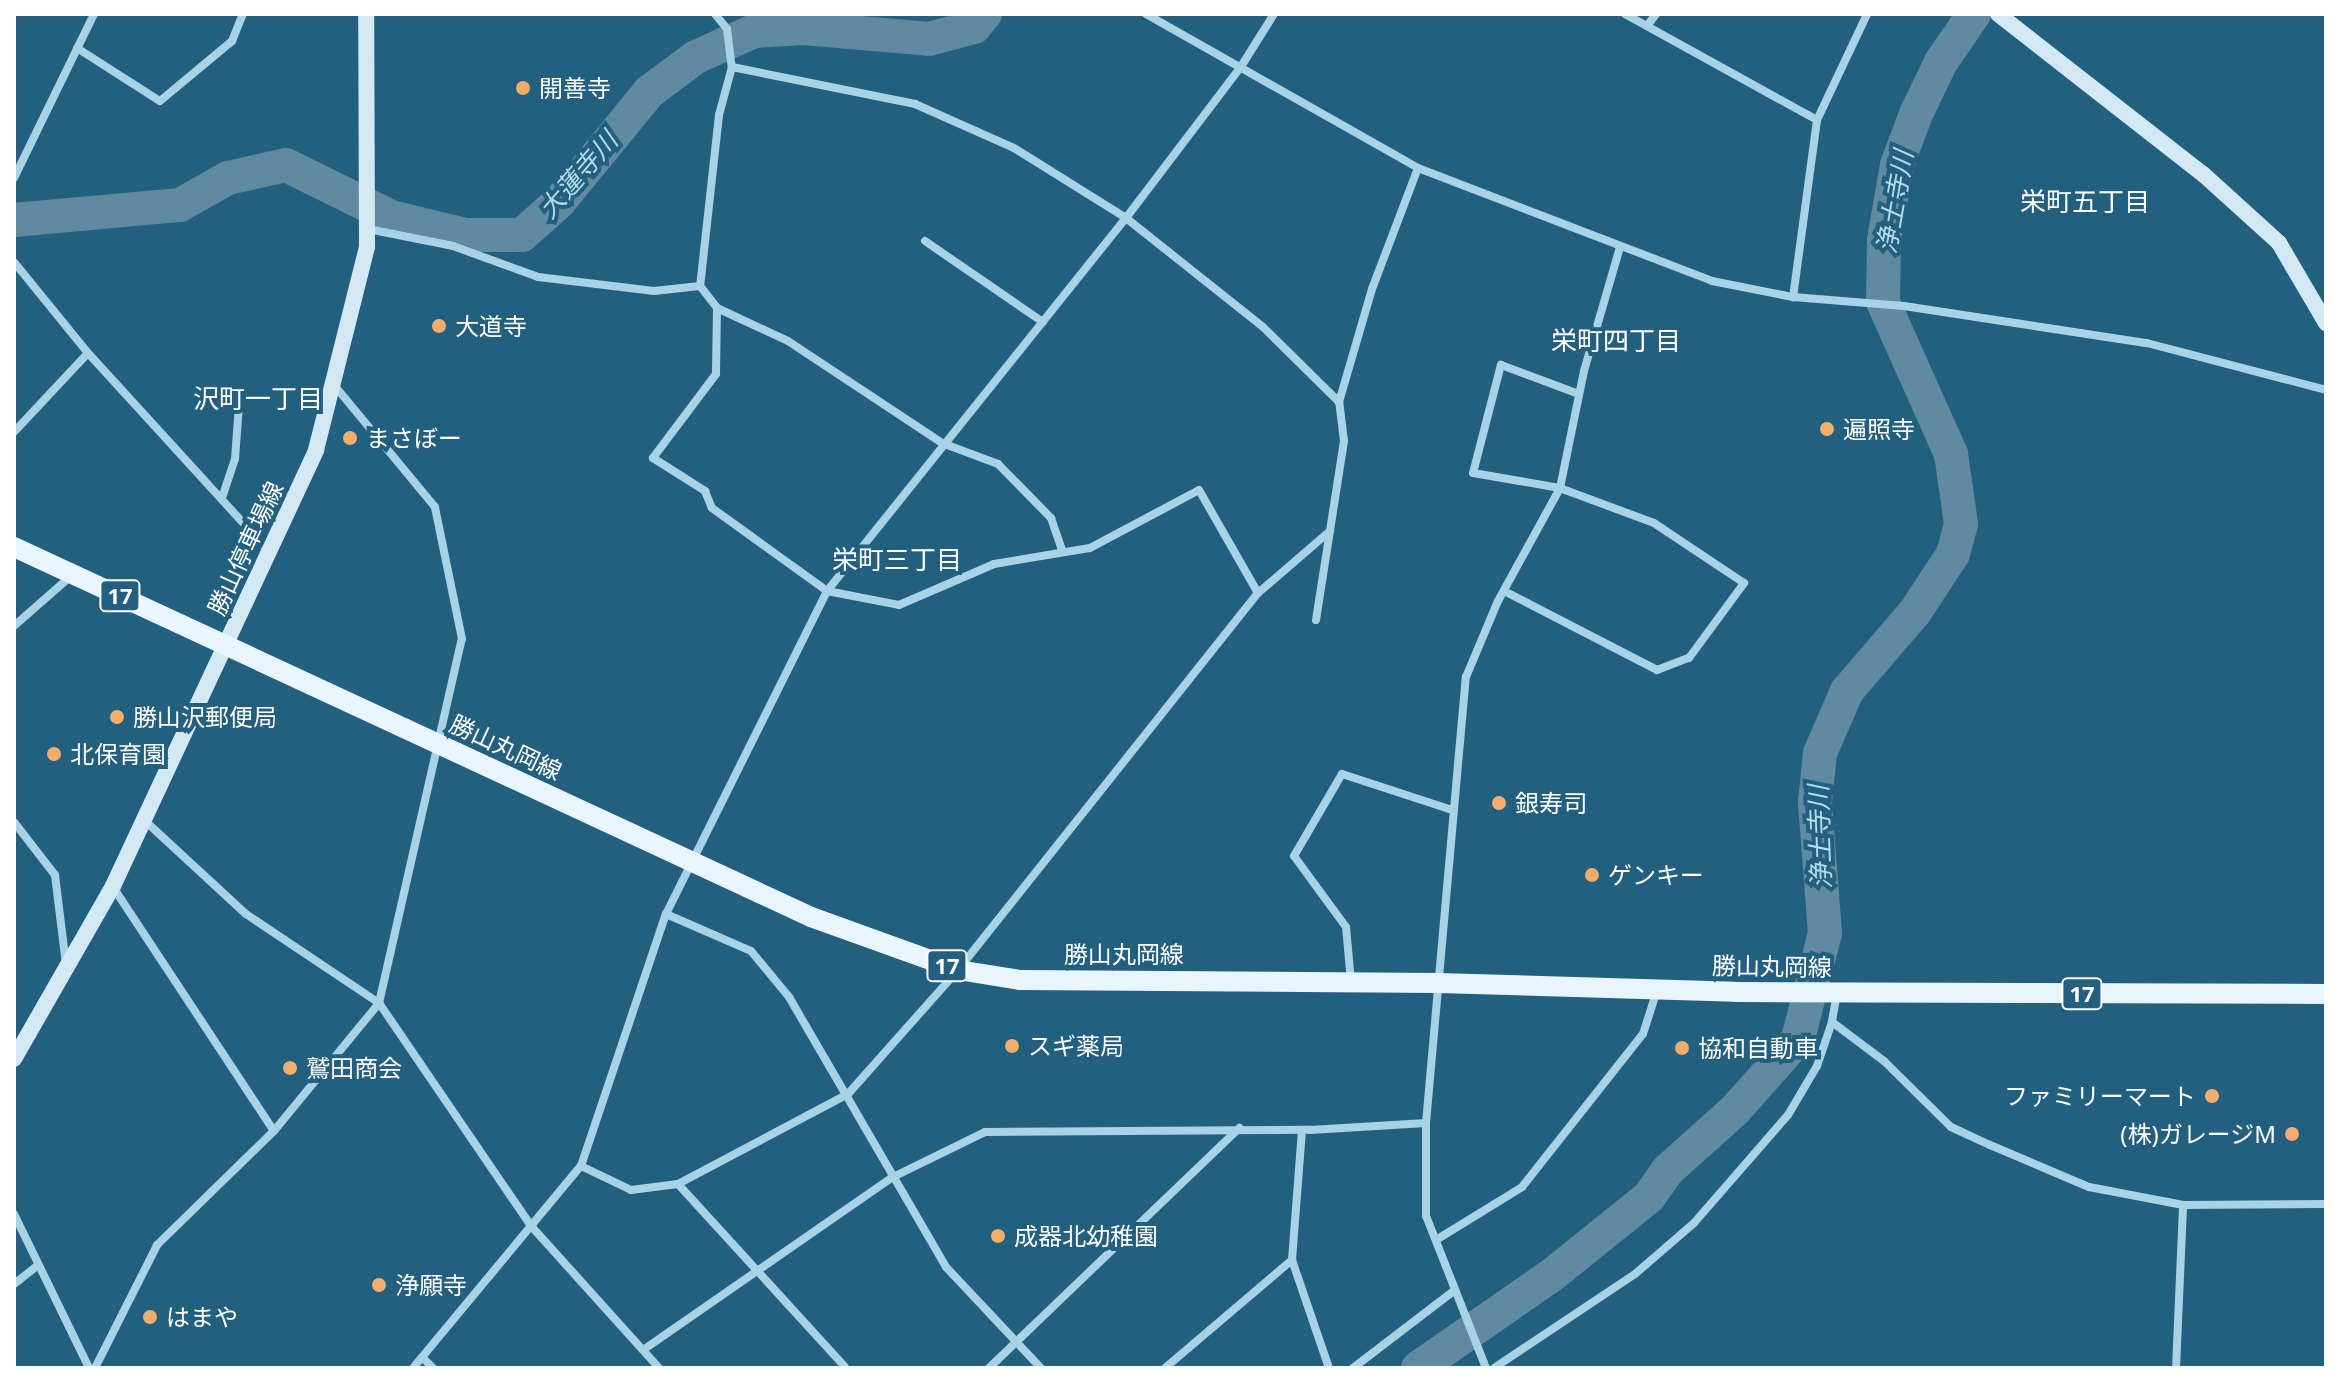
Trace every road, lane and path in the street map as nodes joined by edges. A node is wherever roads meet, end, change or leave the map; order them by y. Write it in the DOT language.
graph roads {
  1 [pos="94,14"];
  2 [pos="243,14"];
  3 [pos="366,14"];
  4 [pos="715,14"];
  5 [pos="1146,14"];
  6 [pos="1274,14"];
  7 [pos="1625,14"];
  8 [pos="1656,14"];
  9 [pos="1867,14"];
  10 [pos="1998,14"];
  11 [pos="1647,26"];
  12 [pos="77,48"];
  13 [pos="1242,65"];
  14 [pos="732,67"];
  15 [pos="1817,120"];
  16 [pos="1418,168"];
  17 [pos="14,178"];
  18 [pos="1126,218"];
  19 [pos="368,229"];
  20 [pos="925,241"];
  21 [pos="1620,247"];
  22 [pos="14,262"];
  23 [pos="700,286"];
  24 [pos="1793,297"];
  25 [pos="717,308"];
  26 [pos="1043,322"];
  27 [pos="2326,323"];
  28 [pos="88,353"];
  29 [pos="333,385"];
  30 [pos="2326,390"];
  31 [pos="1579,394"];
  32 [pos="1339,402"];
  33 [pos="239,404"];
  34 [pos="14,432"];
  35 [pos="942,443"];
  36 [pos="1560,488"];
  37 [pos="222,498"];
  38 [pos="1330,531"];
  39 [pos="14,547"];
  40 [pos="1062,550"];
  41 [pos="270,553"];
  42 [pos="73,575"];
  43 [pos="827,591"];
  44 [pos="1504,591"];
  45 [pos="1258,593"];
  46 [pos="1316,620"];
  47 [pos="14,626"];
  48 [pos="227,644"];
  49 [pos="437,743"];
  50 [pos="1452,810"];
  51 [pos="142,818"];
  52 [pos="14,822"];
  53 [pos="690,861"];
  54 [pos="113,886"];
  55 [pos="666,914"];
  56 [pos="66,966"];
  57 [pos="958,970"];
  58 [pos="1351,982"];
  59 [pos="1438,983"];
  60 [pos="1658,989"];
  61 [pos="1837,993"];
  62 [pos="2326,994"];
  63 [pos="379,1003"];
  64 [pos="1832,1022"];
  65 [pos="14,1059"];
  66 [pos="848,1094"];
  67 [pos="1426,1123"];
  68 [pos="1239,1128"];
  69 [pos="1302,1130"];
  70 [pos="274,1131"];
  71 [pos="581,1166"];
  72 [pos="891,1178"];
  73 [pos="678,1184"];
  74 [pos="2326,1204"];
  75 [pos="2183,1205"];
  76 [pos="14,1214"];
  77 [pos="532,1227"];
  78 [pos="1436,1240"];
  79 [pos="1292,1260"];
  80 [pos="36,1267"];
  81 [pos="755,1273"];
  82 [pos="14,1284"];
  83 [pos="1455,1290"];
  84 [pos="1017,1342"];
  85 [pos="643,1350"];
  86 [pos="423,1358"];
  87 [pos="89,1368"];
  88 [pos="95,1368"];
  89 [pos="413,1368"];
  90 [pos="433,1368"];
  91 [pos="659,1368"];
  92 [pos="846,1368"];
  93 [pos="989,1368"];
  94 [pos="1041,1368"];
  95 [pos="1165,1368"];
  96 [pos="1329,1368"];
  97 [pos="1353,1368"];
  98 [pos="1486,1368"];
  99 [pos="1494,1368"];
  100 [pos="2176,1368"];
  1 -- 12 [label="street"];
  2 -- 12 [label="street"];
  3 -- 19 [label="main road, 勝山停車場線"];
  4 -- 14 [label="street"];
  5 -- 13 [label="street"];
  6 -- 13 [label="street"];
  7 -- 11 [label="street"];
  8 -- 11 [label="street"];
  9 -- 15 [label="street"];
  10 -- 27 [label="main road"];
  11 -- 15 [label="street"];
  12 -- 17 [label="street"];
  13 -- 16 [label="street"];
  13 -- 18 [label="street"];
  14 -- 18 [label="street"];
  14 -- 23 [label="street"];
  15 -- 24 [label="street"];
  16 -- 21 [label="street"];
  16 -- 32 [label="street"];
  18 -- 26 [label="street"];
  18 -- 32 [label="street"];
  19 -- 23 [label="street"];
  19 -- 29 [label="main road, 勝山停車場線"];
  20 -- 26 [label="street"];
  21 -- 24 [label="street"];
  21 -- 31 [label="street"];
  22 -- 28 [label="street"];
  23 -- 25 [label="street"];
  24 -- 30 [label="street"];
  25 -- 35 [label="street"];
  25 -- 43 [label="street"];
  26 -- 35 [label="street"];
  28 -- 34 [label="street"];
  28 -- 37 [label="street"];
  29 -- 41 [label="main road, 勝山停車場線"];
  29 -- 49 [label="street"];
  31 -- 36 [label="street"];
  31 -- 36 [label="street"];
  32 -- 38 [label="street"];
  33 -- 37 [label="street"];
  35 -- 40 [label="street"];
  35 -- 43 [label="street"];
  36 -- 44 [label="street"];
  36 -- 44 [label="street"];
  37 -- 41 [label="street"];
  38 -- 45 [label="street"];
  38 -- 46 [label="street"];
  39 -- 42 [label="main road, 勝山丸岡線 / 17"];
  40 -- 43 [label="street"];
  40 -- 45 [label="street"];
  41 -- 48 [label="main road, 勝山停車場線"];
  42 -- 47 [label="street"];
  42 -- 48 [label="main road, 勝山丸岡線 / 17"];
  43 -- 53 [label="street"];
  44 -- 50 [label="street"];
  45 -- 57 [label="street"];
  48 -- 49 [label="main road, 勝山丸岡線 / 17"];
  48 -- 51 [label="main road, 勝山停車場線"];
  49 -- 53 [label="main road, 勝山丸岡線 / 17"];
  49 -- 63 [label="street"];
  50 -- 58 [label="street"];
  50 -- 59 [label="street"];
  51 -- 54 [label="main road, 勝山停車場線"];
  51 -- 63 [label="street"];
  52 -- 56 [label="street"];
  53 -- 55 [label="street"];
  53 -- 57 [label="main road, 勝山丸岡線 / 17"];
  54 -- 56 [label="main road, 勝山停車場線"];
  54 -- 70 [label="street"];
  55 -- 66 [label="street"];
  55 -- 71 [label="street"];
  56 -- 65 [label="main road, 勝山停車場線"];
  57 -- 58 [label="main road, 勝山丸岡線 / 17"];
  57 -- 66 [label="street"];
  58 -- 59 [label="main road, 勝山丸岡線 / 17"];
  59 -- 60 [label="main road, 勝山丸岡線 / 17"];
  59 -- 67 [label="street"];
  60 -- 61 [label="main road, 勝山丸岡線 / 17"];
  60 -- 78 [label="street"];
  61 -- 62 [label="main road, 勝山丸岡線 / 17"];
  61 -- 64 [label="street"];
  63 -- 70 [label="street"];
  63 -- 77 [label="street"];
  64 -- 75 [label="street"];
  64 -- 99 [label="street"];
  66 -- 72 [label="street"];
  66 -- 73 [label="street"];
  67 -- 69 [label="street"];
  67 -- 78 [label="street"];
  68 -- 69 [label="street"];
  68 -- 72 [label="street"];
  68 -- 84 [label="street"];
  69 -- 79 [label="street"];
  70 -- 88 [label="street"];
  71 -- 73 [label="street"];
  71 -- 77 [label="street"];
  72 -- 81 [label="street"];
  72 -- 84 [label="street"];
  73 -- 81 [label="street"];
  74 -- 75 [label="street"];
  75 -- 100 [label="street"];
  76 -- 80 [label="street"];
  77 -- 85 [label="street"];
  77 -- 86 [label="street"];
  78 -- 83 [label="street"];
  79 -- 95 [label="street"];
  79 -- 96 [label="street"];
  80 -- 82 [label="street"];
  80 -- 87 [label="street"];
  81 -- 85 [label="street"];
  81 -- 92 [label="street"];
  83 -- 97 [label="street"];
  83 -- 98 [label="street"];
  84 -- 93 [label="street"];
  84 -- 94 [label="street"];
  85 -- 91 [label="street"];
  86 -- 89 [label="street"];
  86 -- 90 [label="street"];
}
